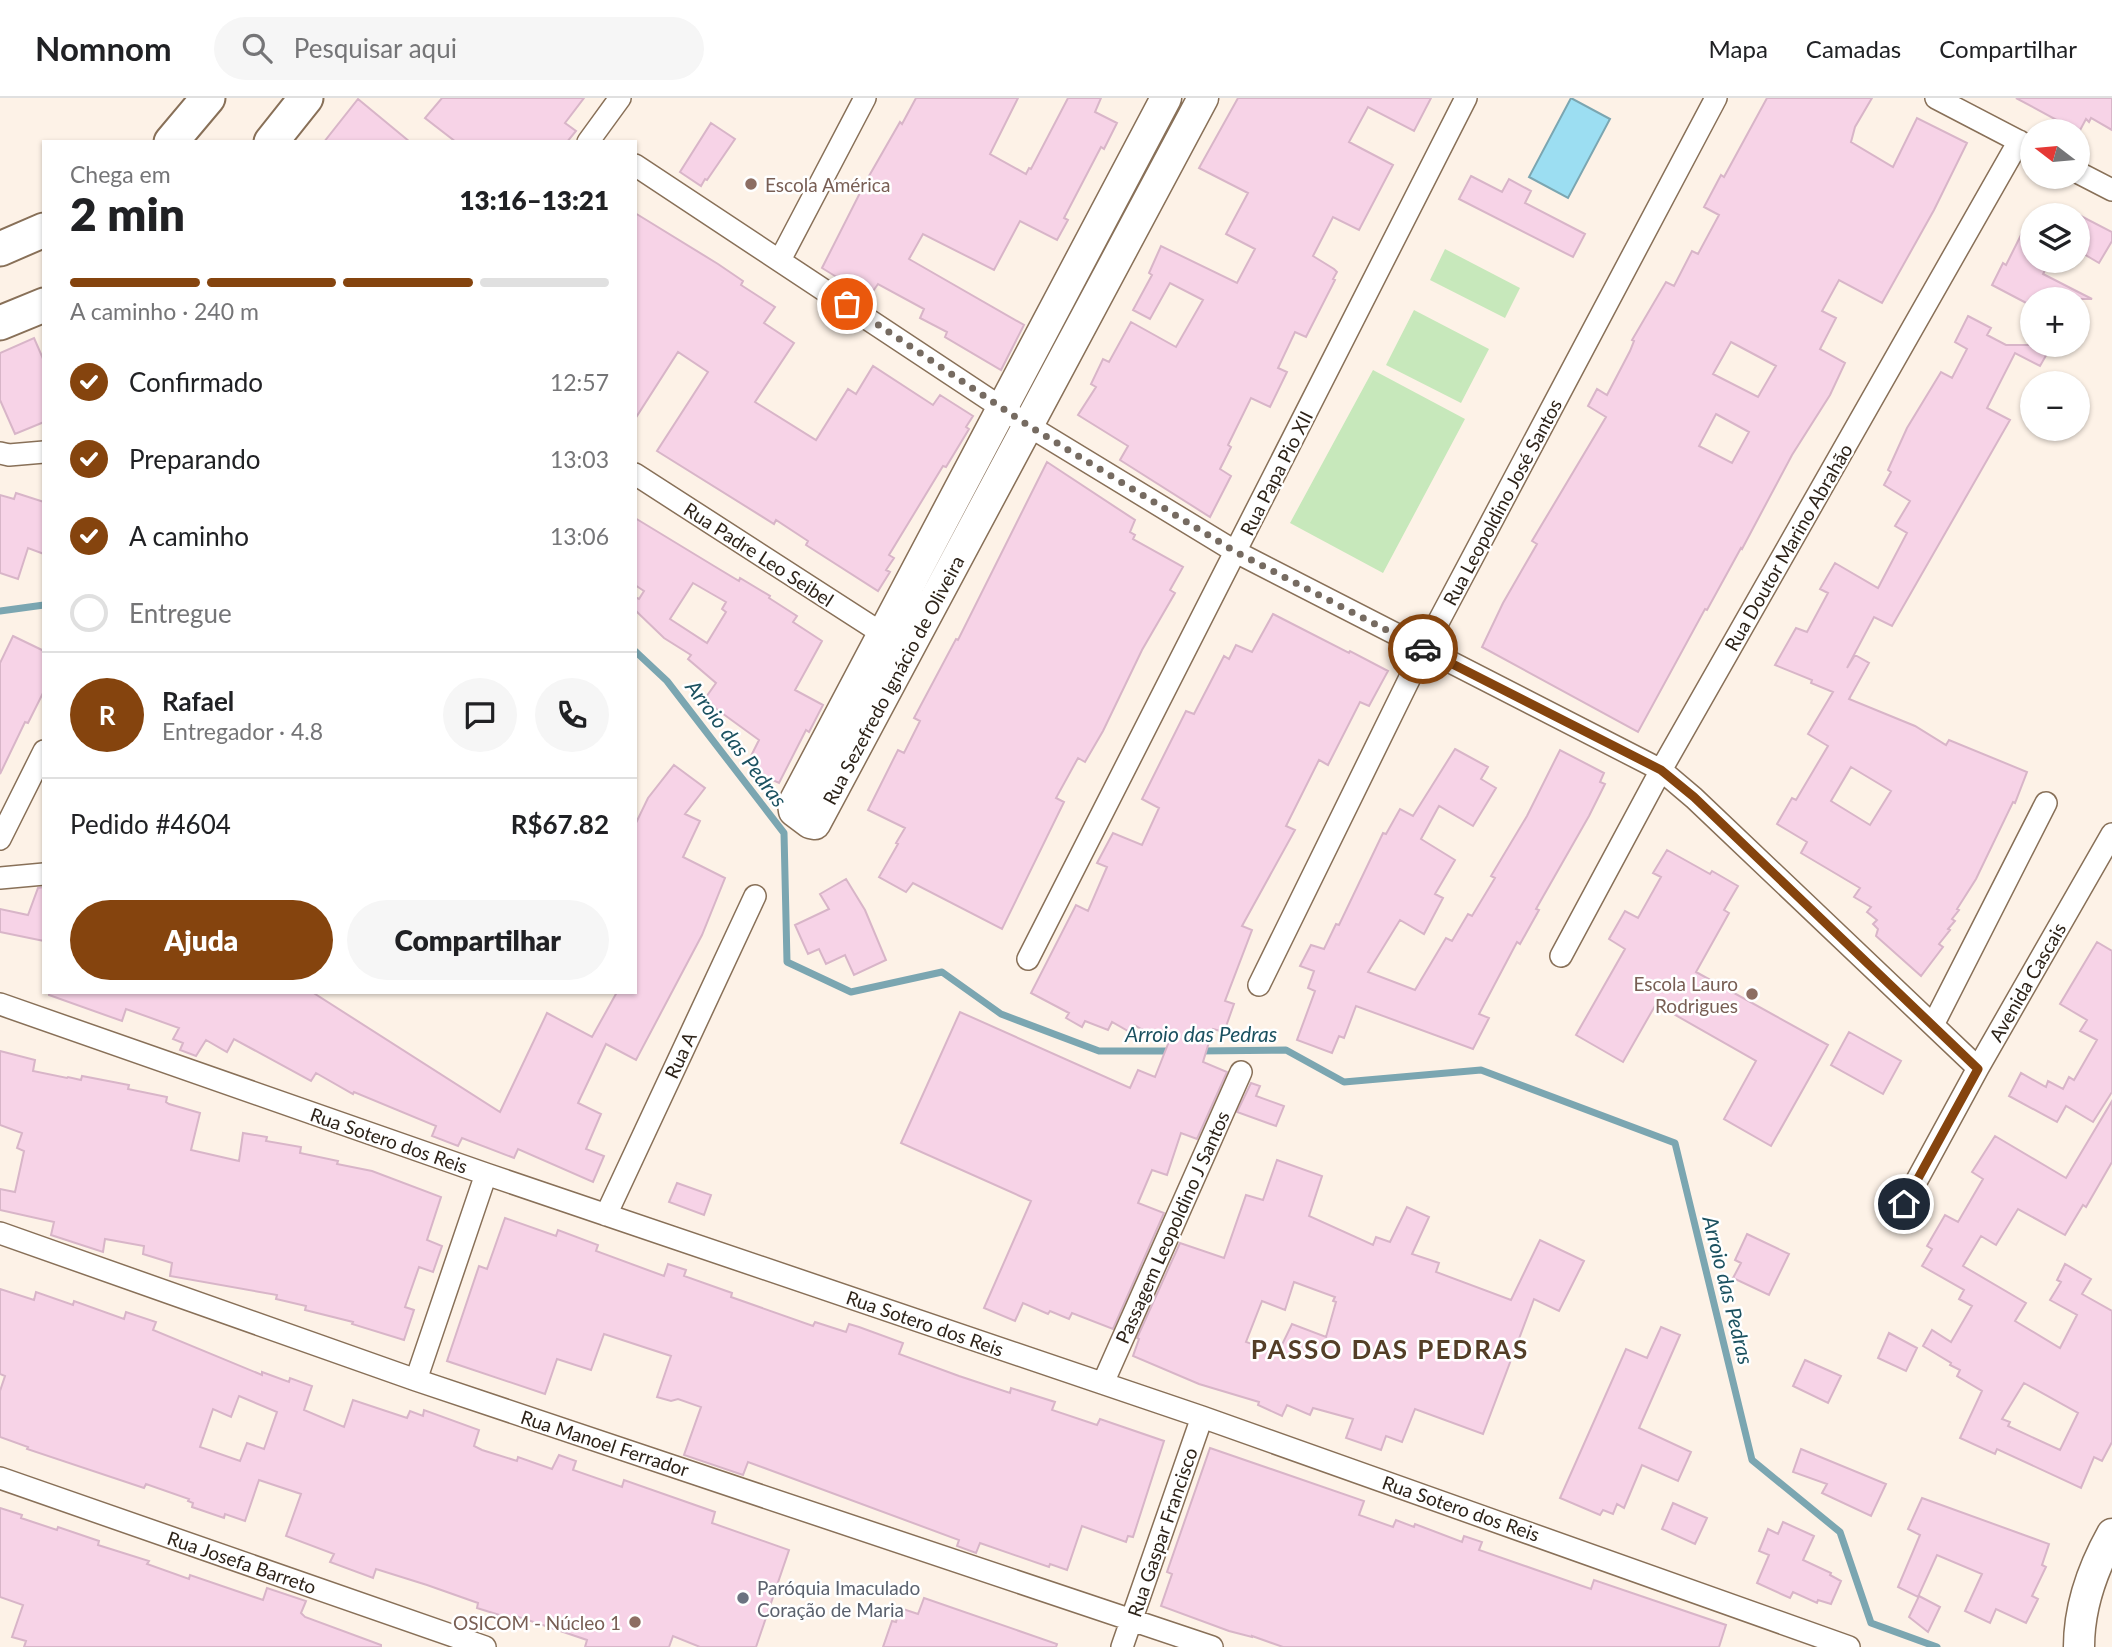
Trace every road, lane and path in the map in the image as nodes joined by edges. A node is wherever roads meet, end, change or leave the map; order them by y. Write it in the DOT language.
graph roads {
  1 [pos="208,98"];
  2 [pos="306,98"];
  3 [pos="620,98"];
  4 [pos="865,98"];
  5 [pos="1166,98"];
  6 [pos="1203,98"];
  7 [pos="1466,98"];
  8 [pos="1716,98"];
  9 [pos="1936,98"];
  10 [pos="173,140"];
  11 [pos="273,140"];
  12 [pos="593,140"];
  13 [pos="2020,142"];
  14 [pos="2020,154"];
  15 [pos="637,166"];
  16 [pos="2090,179"];
  17 [pos="2112,191"];
  18 [pos="42,231"];
  19 [pos="0,248"];
  20 [pos="780,260"];
  21 [pos="42,306"];
  22 [pos="0,323"];
  23 [pos="1017,418"];
  24 [pos="42,452"];
  25 [pos="0,453"];
  26 [pos="637,475"];
  27 [pos="1236,552"];
  28 [pos="883,634"];
  29 [pos="1424,649"];
  30 [pos="42,755"];
  31 [pos="1661,770"];
  32 [pos="2046,803"];
  33 [pos="2112,834"];
  34 [pos="0,839"];
  35 [pos="42,874"];
  36 [pos="0,878"];
  37 [pos="755,896"];
  38 [pos="1561,956"];
  39 [pos="1028,959"];
  40 [pos="1259,985"];
  41 [pos="0,1004"];
  42 [pos="1933,1025"];
  43 [pos="1978,1069"];
  44 [pos="1241,1072"];
  45 [pos="486,1174"];
  46 [pos="1904,1204"];
  47 [pos="606,1215"];
  48 [pos="0,1233"];
  49 [pos="416,1380"];
  50 [pos="1103,1382"];
  51 [pos="1202,1416"];
  52 [pos="0,1478"];
  53 [pos="2112,1534"];
  54 [pos="1132,1619"];
  55 [pos="1802,1638"];
  56 [pos="485,1647"];
  57 [pos="1122,1647"];
  58 [pos="1212,1647"];
  59 [pos="1849,1647"];
  60 [pos="2079,1647"];
  1 -- 10 [label="main road"];
  2 -- 11 [label="main road"];
  3 -- 12 [label="street"];
  4 -- 20 [label="street"];
  5 -- 23 [label="street, Rua Sezefredo Ignácio de Oliveira"];
  6 -- 23 [label="street, Rua Sezefredo Ignácio de Oliveira"];
  7 -- 27 [label="street, Rua Papa Pio XII"];
  8 -- 29 [label="street, Rua Leopoldino José Santos"];
  9 -- 13 [label="street"];
  14 -- 31 [label="street, Rua Doutor Marino Abrahão"];
  15 -- 20 [label="street"];
  16 -- 17 [label="street"];
  18 -- 19 [label="main road"];
  20 -- 23 [label="street"];
  21 -- 22 [label="main road"];
  23 -- 27 [label="street"];
  23 -- 28 [label="street, Rua Sezefredo Ignácio de Oliveira"];
  23 -- 28 [label="street, Rua Sezefredo Ignácio de Oliveira"];
  24 -- 25 [label="street"];
  26 -- 28 [label="street, Rua Padre Leo Seibel"];
  27 -- 29 [label="street"];
  27 -- 39 [label="street, Rua Papa Pio XII"];
  29 -- 31 [label="street"];
  29 -- 40 [label="street, Rua Leopoldino José Santos"];
  30 -- 34 [label="street"];
  31 -- 38 [label="street, Rua Doutor Marino Abrahão"];
  31 -- 42 [label="street"];
  32 -- 42 [label="street"];
  33 -- 43 [label="street, Avenida Cascais"];
  35 -- 36 [label="street"];
  37 -- 47 [label="street, Rua A"];
  41 -- 45 [label="street, Rua Sotero dos Reis"];
  42 -- 43 [label="street"];
  43 -- 46 [label="street, Avenida Cascais"];
  44 -- 50 [label="street, Passagem Leopoldino J Santos"];
  45 -- 47 [label="street, Rua Sotero dos Reis"];
  45 -- 49 [label="street"];
  47 -- 50 [label="street, Rua Sotero dos Reis"];
  48 -- 49 [label="street, Rua Manoel Ferrador"];
  49 -- 54 [label="street, Rua Manoel Ferrador"];
  50 -- 51 [label="street, Rua Sotero dos Reis"];
  51 -- 54 [label="street, Rua Gaspar Francisco"];
  51 -- 55 [label="street, Rua Sotero dos Reis"];
  52 -- 56 [label="street, Rua Josefa Barreto"];
  53 -- 60 [label="street"];
  54 -- 57 [label="street, Rua Gaspar Francisco"];
  54 -- 58 [label="street, Rua Manoel Ferrador"];
  55 -- 59 [label="street, Rua Sotero dos Reis"];
}
